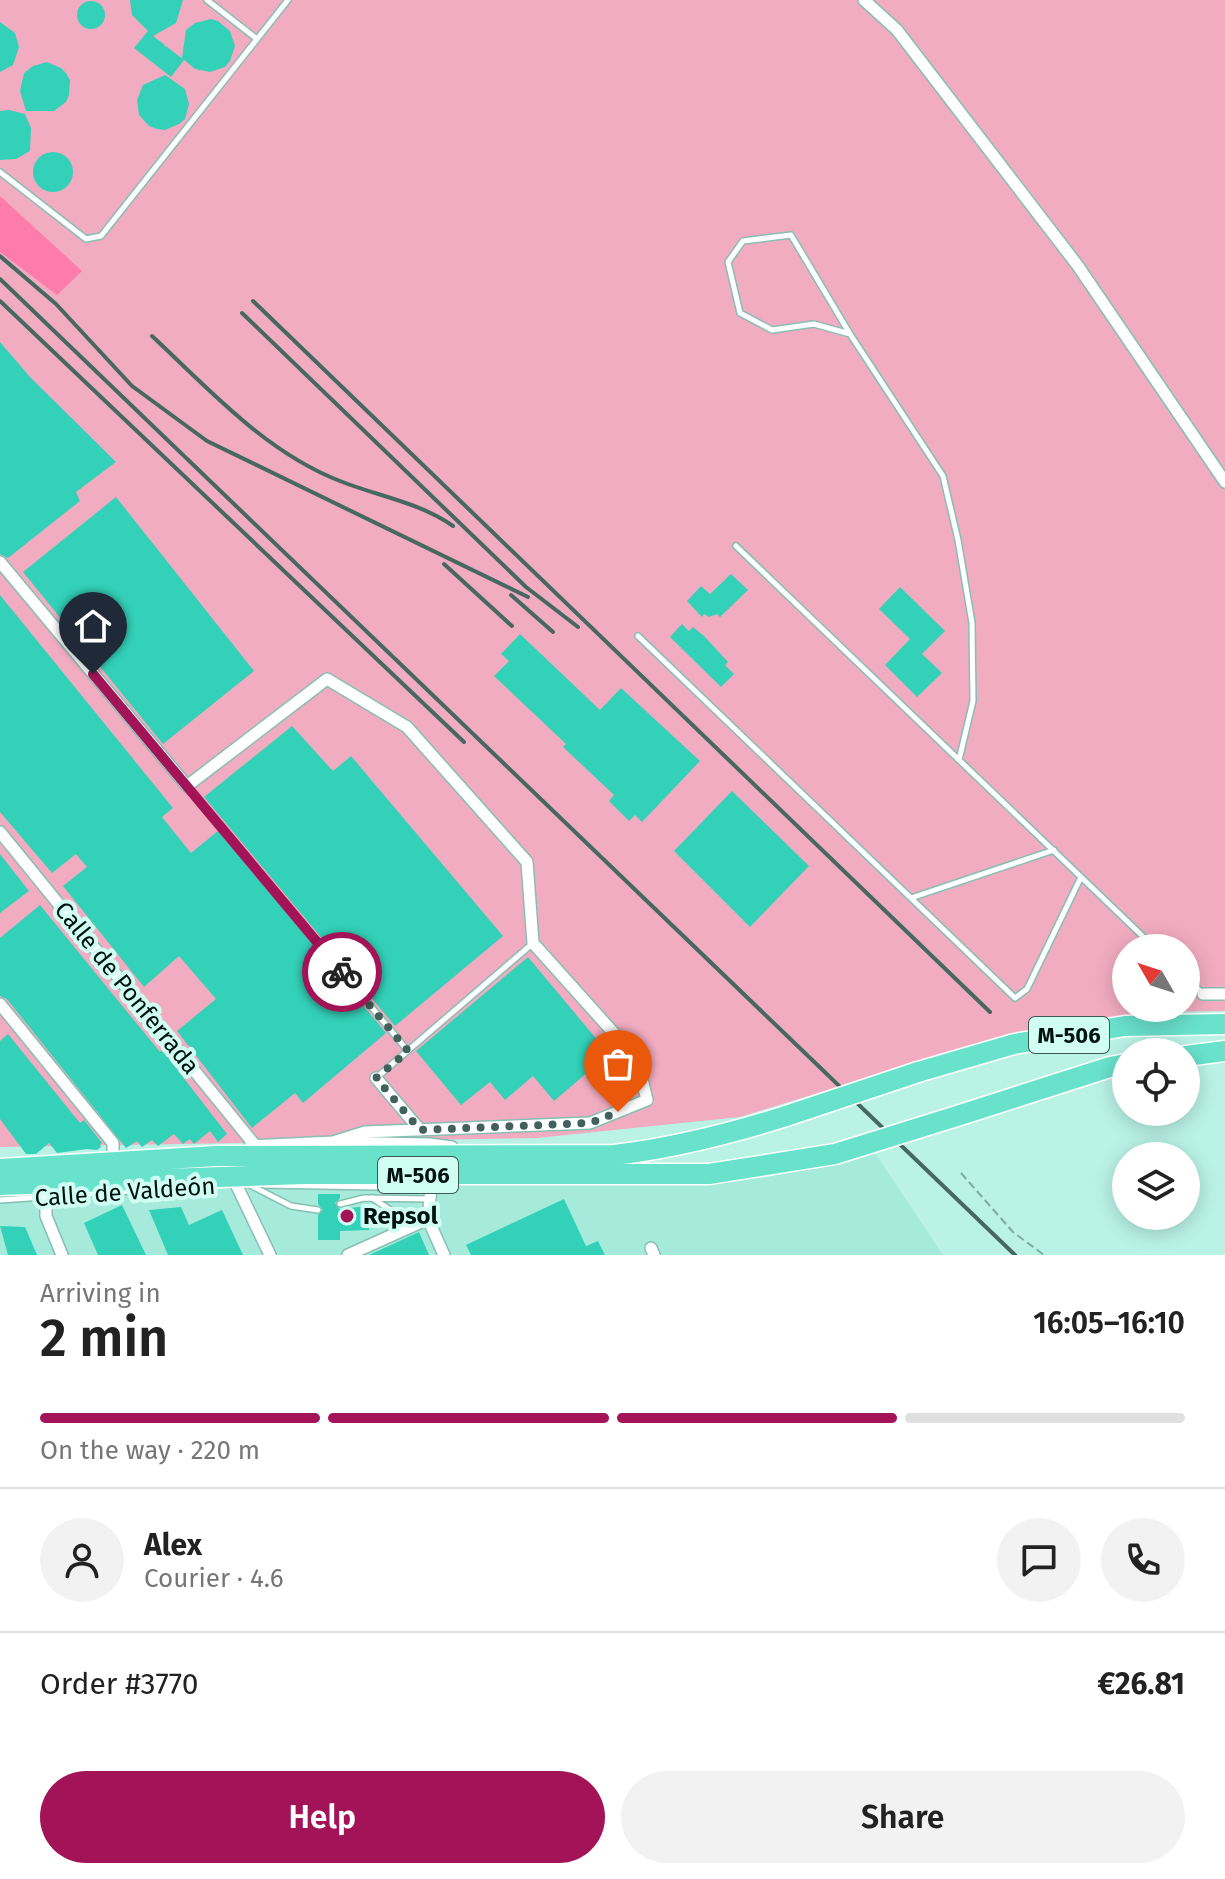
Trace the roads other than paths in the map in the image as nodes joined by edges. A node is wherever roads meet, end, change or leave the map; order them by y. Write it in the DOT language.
graph roads {
  1 [pos="207,0"];
  2 [pos="288,0"];
  3 [pos="864,0"];
  4 [pos="257,39"];
  5 [pos="0,172"];
  6 [pos="850,334"];
  7 [pos="1225,482"];
  8 [pos="736,546"];
  9 [pos="0,562"];
  10 [pos="638,636"];
  11 [pos="959,760"];
  12 [pos="187,786"];
  13 [pos="0,832"];
  14 [pos="1054,850"];
  15 [pos="1081,877"];
  16 [pos="911,898"];
  17 [pos="1140,934"];
  18 [pos="533,943"];
  19 [pos="1200,991"];
  20 [pos="1203,994"];
  21 [pos="1225,994"];
  22 [pos="0,1004"];
  23 [pos="1225,1024"];
  24 [pos="408,1051"];
  25 [pos="1225,1051"];
  26 [pos="1200,1054"];
  27 [pos="1112,1067"];
  28 [pos="376,1078"];
  29 [pos="420,1130"];
  30 [pos="333,1142"];
  31 [pos="254,1144"];
  32 [pos="216,1156"];
  33 [pos="528,1157"];
  34 [pos="113,1161"];
  35 [pos="0,1169"];
  36 [pos="475,1175"];
  37 [pos="236,1184"];
  38 [pos="0,1185"];
  39 [pos="220,1185"];
  40 [pos="250,1185"];
  41 [pos="189,1188"];
  42 [pos="430,1194"];
  43 [pos="46,1197"];
  44 [pos="371,1198"];
  45 [pos="0,1200"];
  46 [pos="340,1204"];
  47 [pos="318,1210"];
  48 [pos="428,1219"];
  49 [pos="414,1225"];
  50 [pos="62,1255"];
  51 [pos="270,1255"];
  52 [pos="348,1255"];
  53 [pos="444,1255"];
  1 -- 4 [label="lane"];
  2 -- 4 [label="lane"];
  3 -- 7 [label="street"];
  4 -- 5 [label="lane"];
  6 -- 6 [label="lane"];
  6 -- 11 [label="lane"];
  8 -- 11 [label="lane"];
  9 -- 12 [label="street"];
  10 -- 16 [label="lane"];
  11 -- 14 [label="lane"];
  12 -- 18 [label="street"];
  12 -- 24 [label="lane"];
  13 -- 31 [label="street, Calle de Ponferrada"];
  14 -- 15 [label="lane"];
  14 -- 16 [label="lane"];
  15 -- 16 [label="lane"];
  15 -- 17 [label="lane"];
  18 -- 24 [label="lane"];
  18 -- 29 [label="street"];
  19 -- 20 [label="lane"];
  20 -- 21 [label="street"];
  22 -- 34 [label="street"];
  23 -- 33 [label="highway, M-506, bridge"];
  24 -- 28 [label="lane"];
  25 -- 26 [label="highway"];
  27 -- 36 [label="highway, M-506, bridge"];
  28 -- 29 [label="street"];
  29 -- 30 [label="street"];
  30 -- 31 [label="street"];
  30 -- 33 [label="street"];
  31 -- 32 [label="street"];
  32 -- 33 [label="highway, M-506"];
  32 -- 34 [label="highway, M-506"];
  34 -- 35 [label="highway, M-506"];
  36 -- 38 [label="highway, M-506"];
  36 -- 42 [label="lane, Calle de Valdeón"];
  37 -- 39 [label="lane, Calle de Valdeón"];
  37 -- 40 [label="lane, Calle de Valdeón"];
  37 -- 51 [label="street"];
  40 -- 42 [label="lane, Calle de Valdeón"];
  40 -- 47 [label="lane, Calle de Valdeón"];
  41 -- 43 [label="lane, Calle de Valdeón"];
  42 -- 44 [label="lane, Calle de Valdeón"];
  42 -- 48 [label="street"];
  43 -- 45 [label="lane, Calle de Valdeón"];
  43 -- 50 [label="street"];
  44 -- 46 [label="lane, Calle de Valdeón"];
  44 -- 49 [label="lane"];
  48 -- 49 [label="street"];
  48 -- 53 [label="street"];
  49 -- 52 [label="street"];
}
